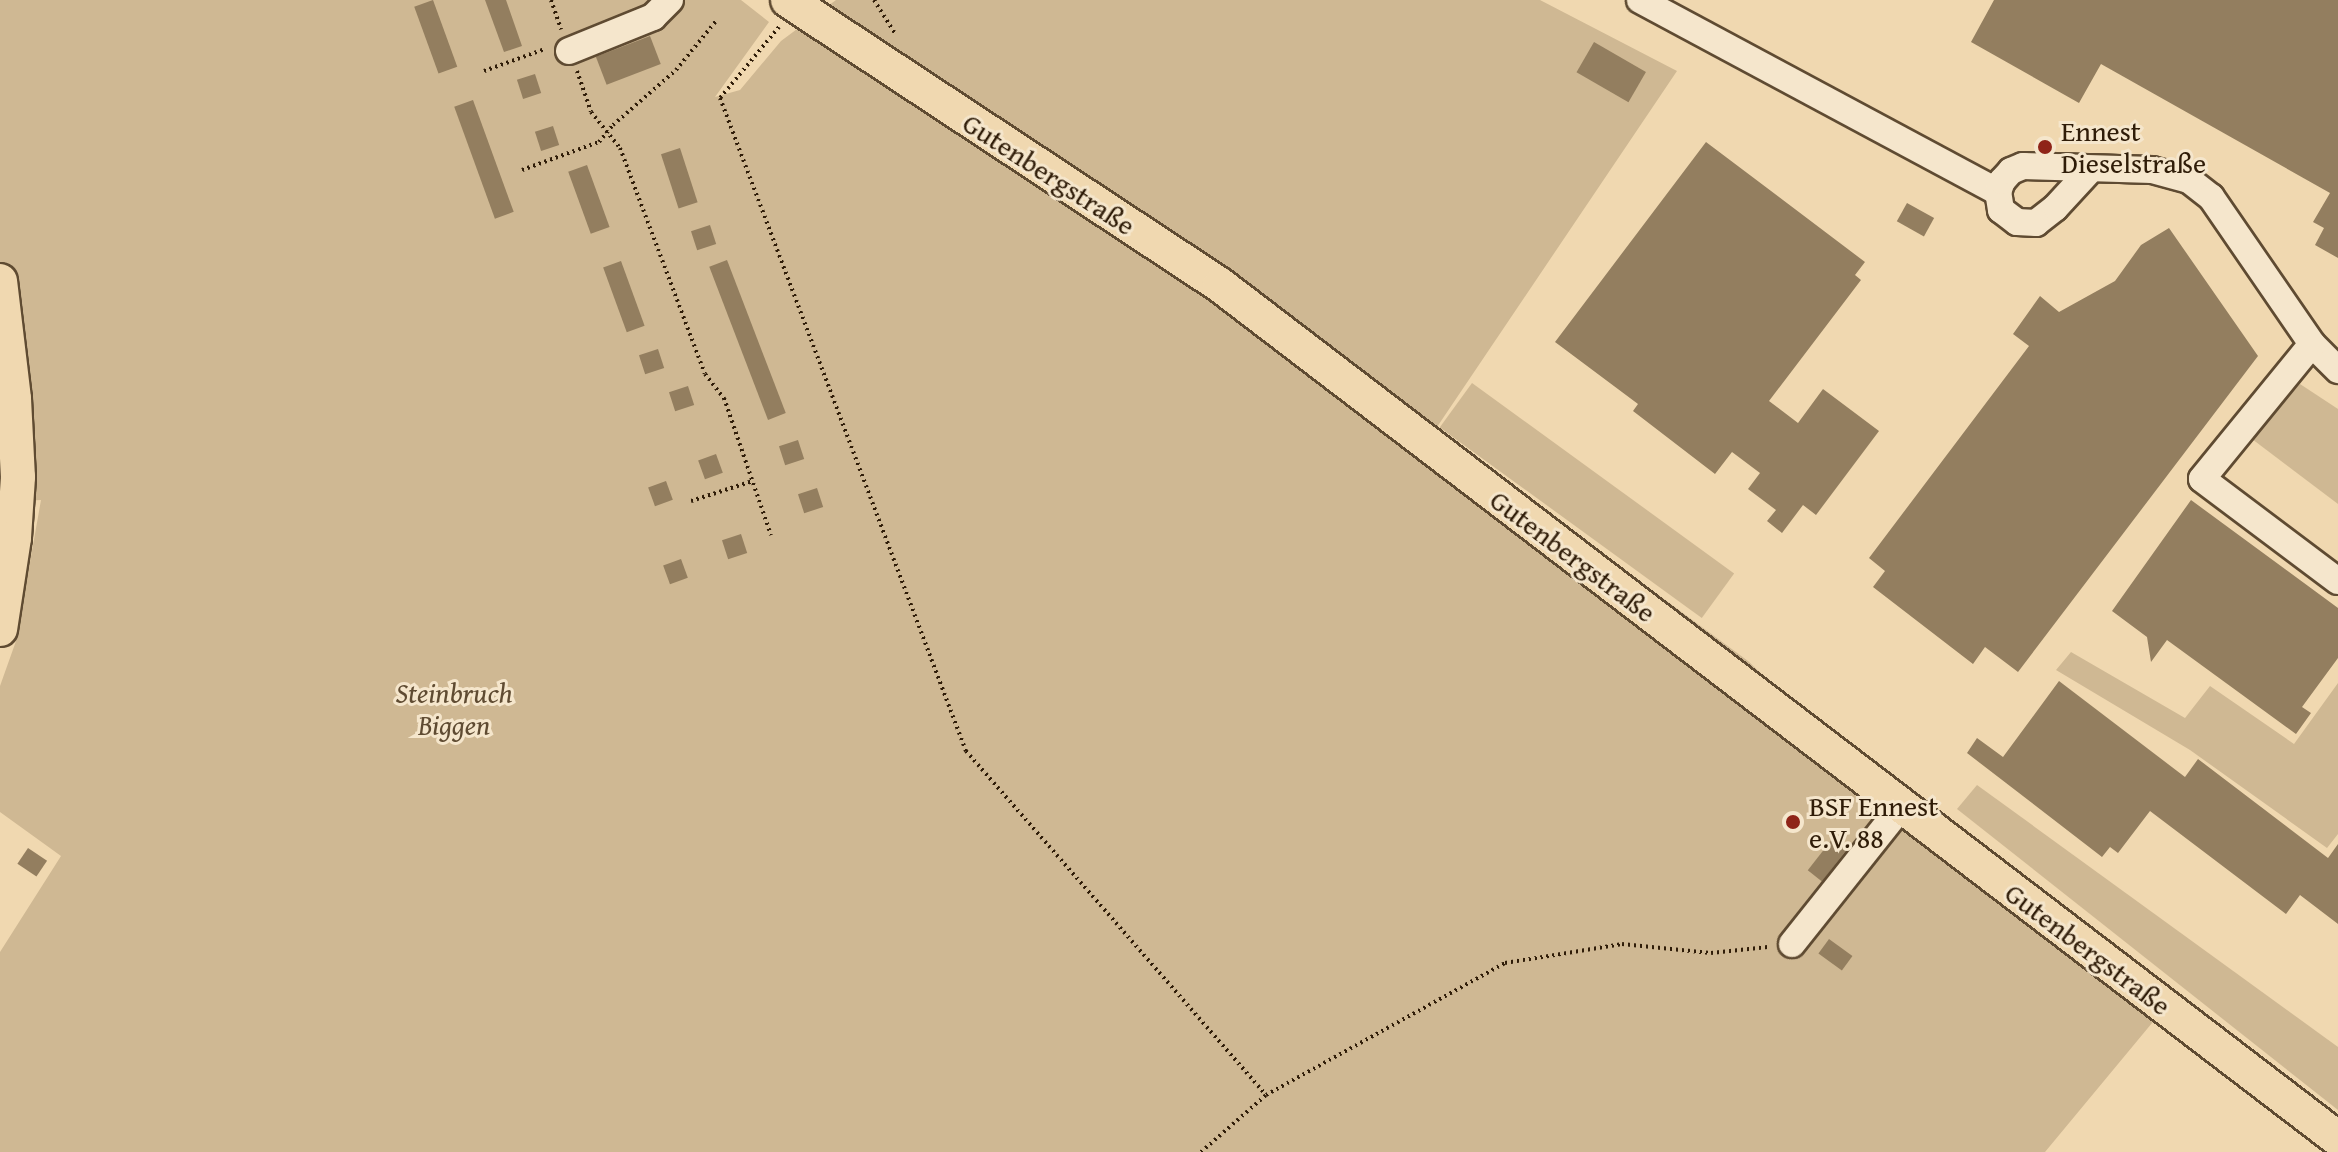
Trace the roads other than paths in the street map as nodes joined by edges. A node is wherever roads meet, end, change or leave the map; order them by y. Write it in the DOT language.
graph roads {
  1 [pos="670,0"];
  2 [pos="1640,0"];
  3 [pos="792,3"];
  4 [pos="568,46"];
  5 [pos="2091,169"];
  6 [pos="1998,192"];
  7 [pos="0,281"];
  8 [pos="2312,344"];
  9 [pos="2338,370"];
  10 [pos="2338,581"];
  11 [pos="0,629"];
  12 [pos="1901,807"];
  13 [pos="1792,944"];
  14 [pos="2338,1139"];
  1 -- 4 [label="street"];
  2 -- 6 [label="street"];
  3 -- 12 [label="main road, Gutenbergstraße"];
  5 -- 6 [label="street"];
  5 -- 6 [label="street"];
  5 -- 8 [label="street"];
  7 -- 11 [label="main road"];
  8 -- 9 [label="street"];
  8 -- 10 [label="street"];
  12 -- 13 [label="street"];
  12 -- 14 [label="main road, Gutenbergstraße"];
}
